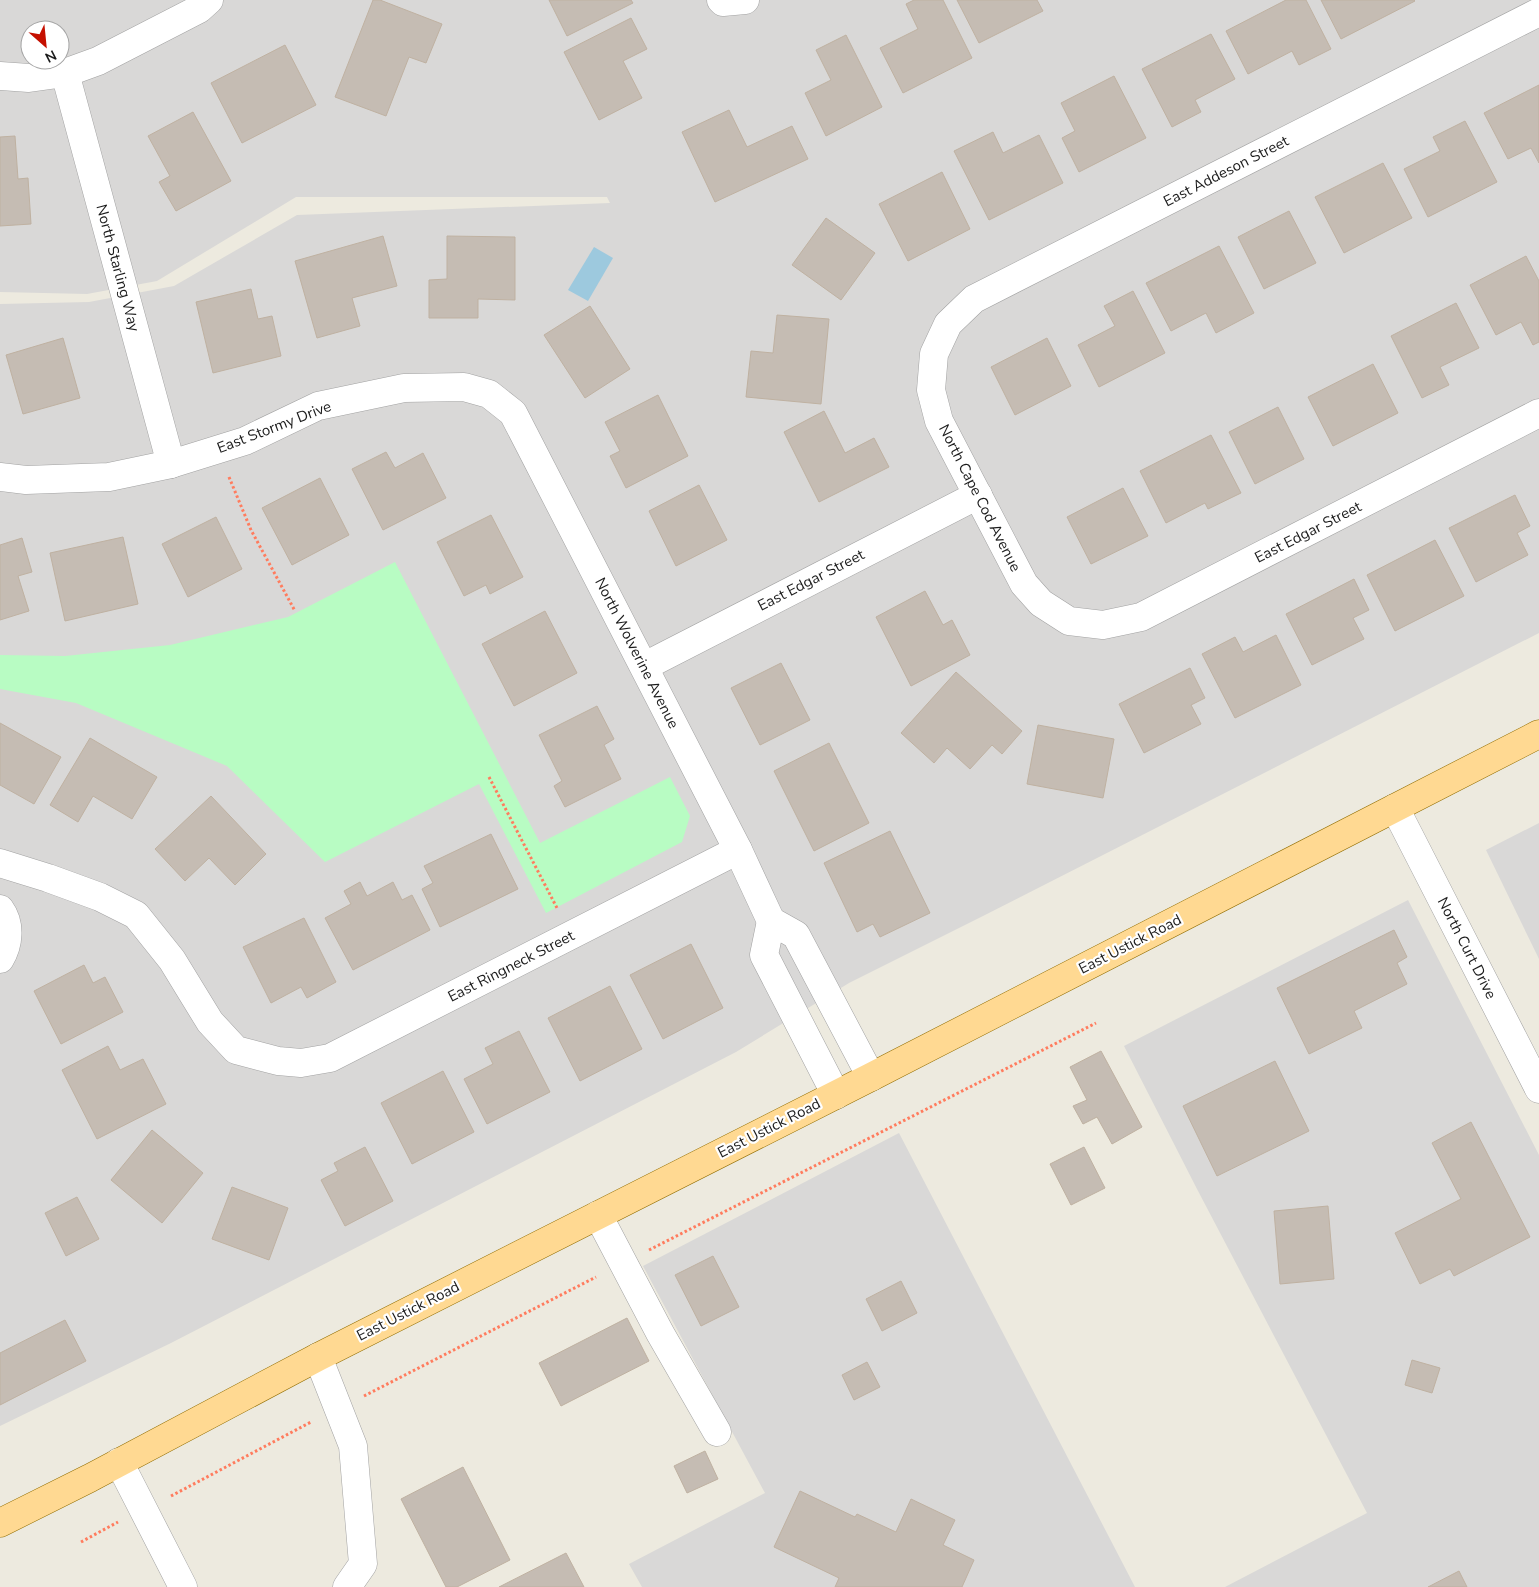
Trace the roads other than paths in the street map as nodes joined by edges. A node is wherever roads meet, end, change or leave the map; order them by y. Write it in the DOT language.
graph roads {
  1 [pos="209,0"];
  2 [pos="721,0"];
  3 [pos="745,0"];
  4 [pos="1539,12"];
  5 [pos="65,73"];
  6 [pos="0,76"];
  7 [pos="934,354"];
  8 [pos="490,394"];
  9 [pos="1539,413"];
  10 [pos="171,464"];
  11 [pos="0,477"];
  12 [pos="978,495"];
  13 [pos="1070,621"];
  14 [pos="645,666"];
  15 [pos="1539,734"];
  16 [pos="1395,808"];
  17 [pos="738,850"];
  18 [pos="0,863"];
  19 [pos="0,909"];
  20 [pos="771,921"];
  21 [pos="0,959"];
  22 [pos="871,1077"];
  23 [pos="1539,1089"];
  24 [pos="836,1095"];
  25 [pos="598,1214"];
  26 [pos="318,1357"];
  27 [pos="717,1432"];
  28 [pos="119,1462"];
  29 [pos="0,1523"];
  30 [pos="182,1587"];
  31 [pos="347,1587"];
  1 -- 5 [label="street"];
  2 -- 3 [label="street"];
  4 -- 7 [label="street, East Addeson Street"];
  5 -- 6 [label="street"];
  5 -- 10 [label="street, North Starling Way"];
  7 -- 12 [label="street, North Cape Cod Avenue"];
  8 -- 10 [label="street, East Stormy Drive"];
  8 -- 14 [label="street, North Wolverine Avenue"];
  9 -- 13 [label="street, East Edgar Street"];
  10 -- 11 [label="street, East Stormy Drive"];
  12 -- 13 [label="street, North Cape Cod Avenue"];
  12 -- 14 [label="street, East Edgar Street"];
  14 -- 17 [label="street, North Wolverine Avenue"];
  15 -- 16 [label="main road, East Ustick Road"];
  16 -- 22 [label="main road, East Ustick Road"];
  16 -- 23 [label="street, North Curt Drive"];
  17 -- 18 [label="street, East Ringneck Street"];
  17 -- 20 [label="street, North Wolverine Avenue"];
  19 -- 21 [label="street"];
  20 -- 22 [label="street"];
  20 -- 24 [label="street"];
  22 -- 24 [label="main road, East Ustick Road"];
  24 -- 25 [label="main road, East Ustick Road"];
  25 -- 26 [label="main road, East Ustick Road"];
  25 -- 27 [label="street"];
  26 -- 28 [label="main road, East Ustick Road"];
  26 -- 31 [label="street"];
  28 -- 29 [label="main road, East Ustick Road"];
  28 -- 30 [label="street"];
}
